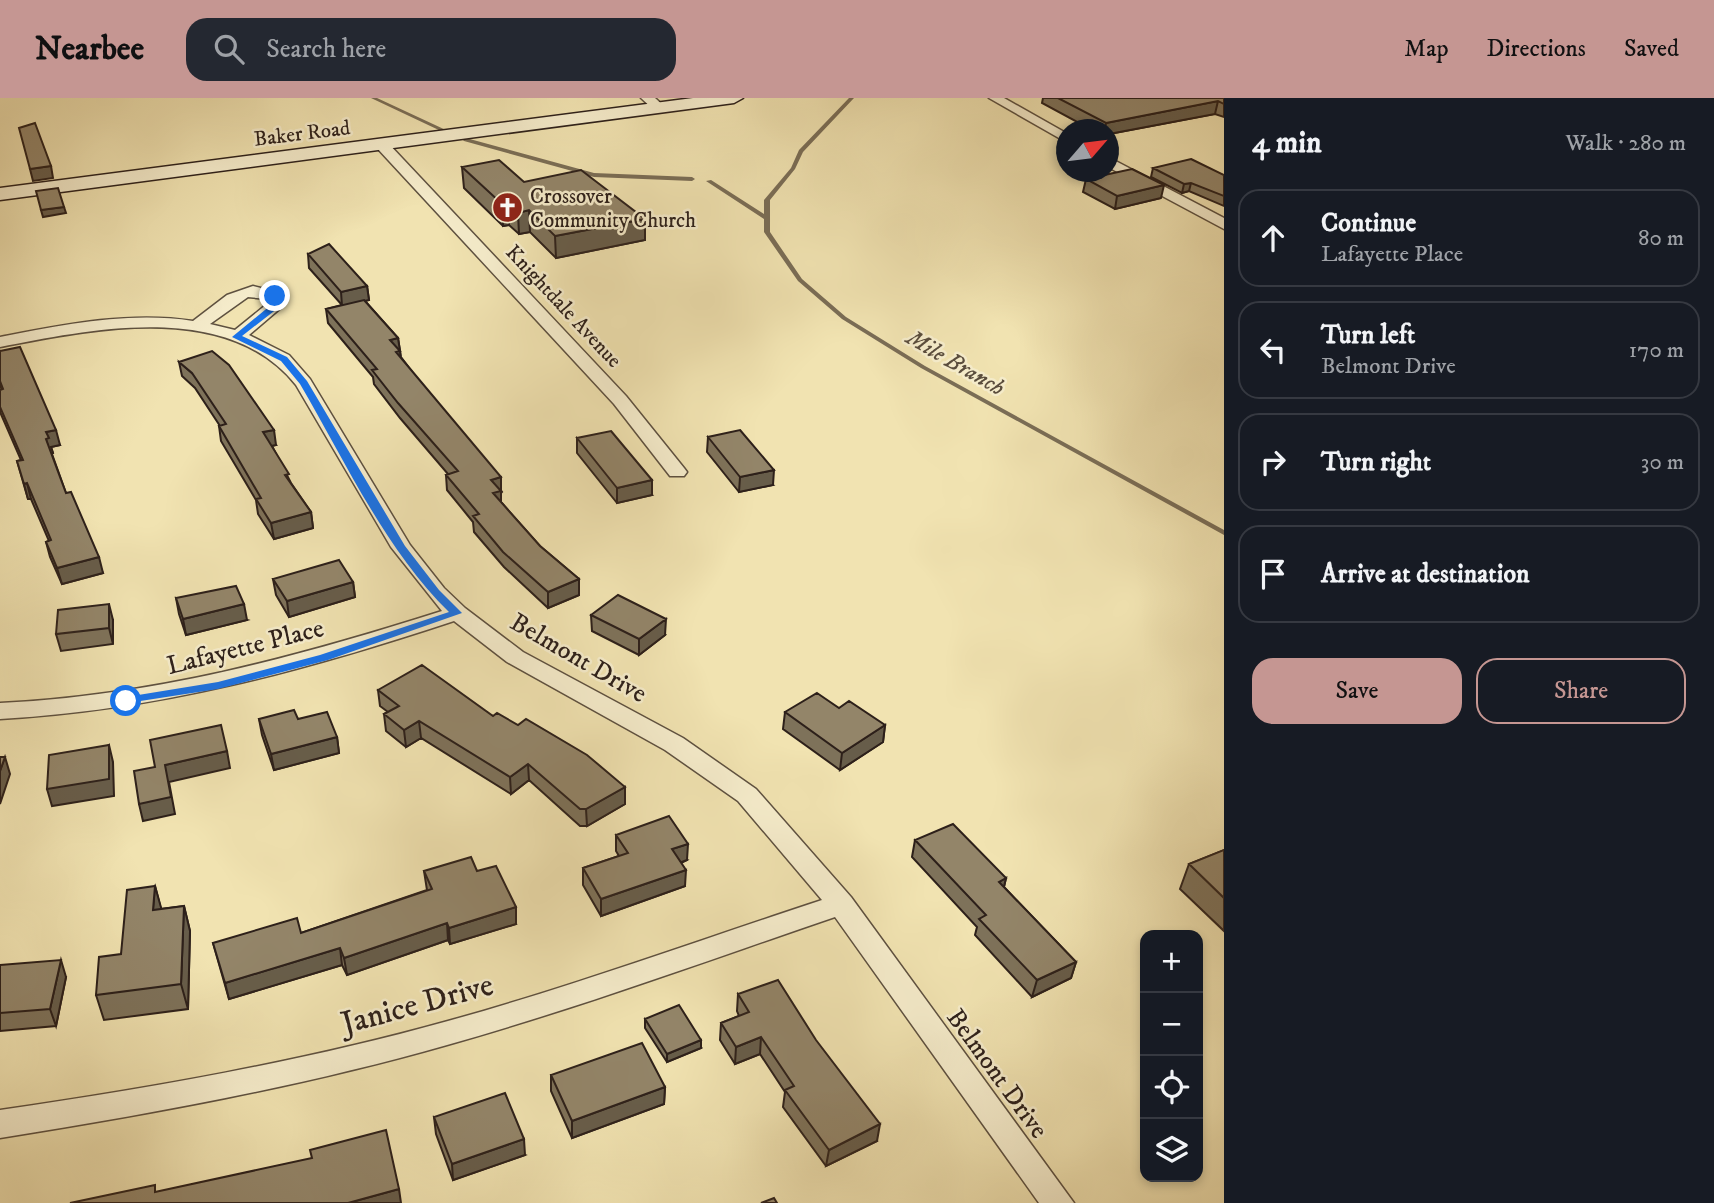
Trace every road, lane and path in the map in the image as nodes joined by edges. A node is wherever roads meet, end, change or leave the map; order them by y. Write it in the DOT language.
graph roads {
  1 [pos="734,98"];
  2 [pos="995,98"];
  3 [pos="653,103"];
  4 [pos="1056,132"];
  5 [pos="383,145"];
  6 [pos="1119,167"];
  7 [pos="0,194"];
  8 [pos="1224,225"];
  9 [pos="196,327"];
  10 [pos="236,337"];
  11 [pos="0,342"];
  12 [pos="677,472"];
  13 [pos="457,613"];
  14 [pos="0,710"];
  15 [pos="841,904"];
  16 [pos="0,1124"];
  17 [pos="1058,1203"];
  1 -- 3 [label="street, Baker Road"];
  2 -- 4 [label="street"];
  3 -- 5 [label="street, Baker Road"];
  5 -- 7 [label="street, Baker Road"];
  5 -- 12 [label="street, Knightdale Avenue"];
  6 -- 8 [label="street"];
  9 -- 10 [label="street, Belmont Drive"];
  9 -- 10 [label="street"];
  9 -- 11 [label="street, Belmont Drive"];
  10 -- 13 [label="street, Belmont Drive"];
  13 -- 14 [label="street, Lafayette Place"];
  13 -- 15 [label="street, Belmont Drive"];
  15 -- 16 [label="street, Janice Drive"];
  15 -- 17 [label="street, Belmont Drive"];
}
